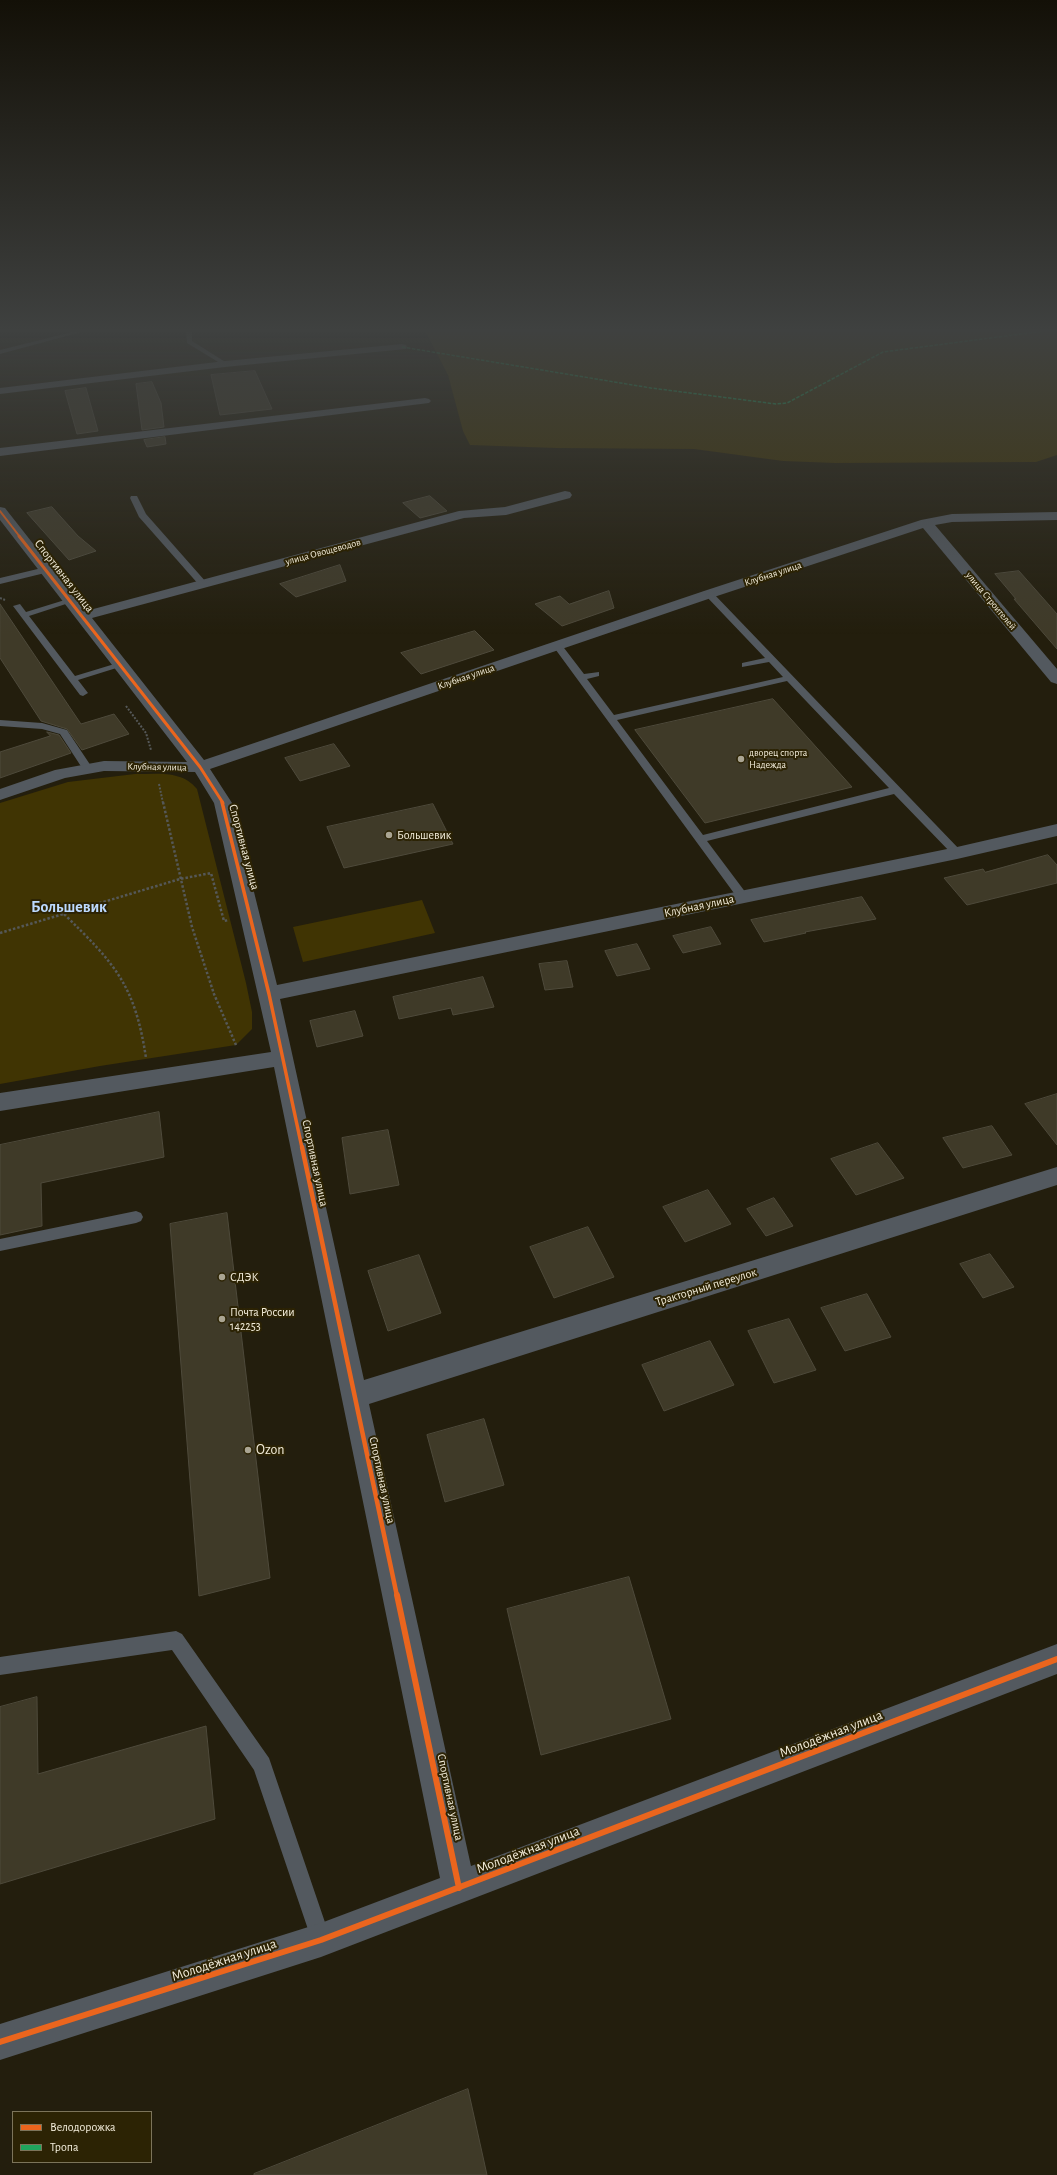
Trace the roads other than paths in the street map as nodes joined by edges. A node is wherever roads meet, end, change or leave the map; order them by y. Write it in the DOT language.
graph roads {
  1 [pos="162,432"];
  2 [pos="0,452"];
  3 [pos="565,494"];
  4 [pos="134,498"];
  5 [pos="0,511"];
  6 [pos="1057,516"];
  7 [pos="926,523"];
  8 [pos="46,570"];
  9 [pos="0,581"];
  10 [pos="203,584"];
  11 [pos="709,594"];
  12 [pos="17,606"];
  13 [pos="77,609"];
  14 [pos="24,615"];
  15 [pos="558,646"];
  16 [pos="770,658"];
  17 [pos="745,665"];
  18 [pos="110,668"];
  19 [pos="596,674"];
  20 [pos="581,678"];
  21 [pos="789,678"];
  22 [pos="74,679"];
  23 [pos="1057,679"];
  24 [pos="83,693"];
  25 [pos="611,718"];
  26 [pos="0,723"];
  27 [pos="200,767"];
  28 [pos="88,769"];
  29 [pos="896,790"];
  30 [pos="0,795"];
  31 [pos="1057,830"];
  32 [pos="700,839"];
  33 [pos="957,853"];
  34 [pos="743,897"];
  35 [pos="269,994"];
  36 [pos="282,1058"];
  37 [pos="0,1102"];
  38 [pos="1057,1176"];
  39 [pos="136,1217"];
  40 [pos="0,1245"];
  41 [pos="354,1396"];
  42 [pos="1057,1659"];
  43 [pos="0,1666"];
  44 [pos="459,1888"];
  45 [pos="321,1940"];
  46 [pos="0,2042"];
  1 -- 2 [label="street"];
  3 -- 10 [label="street, улица Овощеводов"];
  4 -- 10 [label="lane"];
  5 -- 8 [label="street, Спортивная улица"];
  6 -- 7 [label="street, Клубная улица"];
  7 -- 11 [label="street, Клубная улица"];
  7 -- 23 [label="street, улица Строителей"];
  8 -- 9 [label="lane"];
  8 -- 13 [label="street, Спортивная улица"];
  10 -- 13 [label="street, улица Овощеводов"];
  11 -- 15 [label="street, Клубная улица"];
  11 -- 16 [label="lane"];
  12 -- 14 [label="lane"];
  13 -- 14 [label="lane"];
  13 -- 18 [label="street, Спортивная улица"];
  14 -- 22 [label="lane"];
  15 -- 20 [label="lane"];
  15 -- 27 [label="street, Клубная улица"];
  16 -- 17 [label="lane"];
  16 -- 21 [label="lane"];
  18 -- 22 [label="lane"];
  18 -- 27 [label="street, Спортивная улица"];
  19 -- 20 [label="lane"];
  20 -- 25 [label="lane"];
  21 -- 25 [label="lane"];
  21 -- 29 [label="lane"];
  22 -- 24 [label="lane"];
  25 -- 32 [label="lane"];
  26 -- 28 [label="lane"];
  27 -- 28 [label="street, Клубная улица"];
  27 -- 35 [label="street, Спортивная улица"];
  28 -- 30 [label="street, Клубная улица"];
  29 -- 32 [label="lane"];
  29 -- 33 [label="lane"];
  31 -- 33 [label="street, Клубная улица"];
  32 -- 34 [label="lane"];
  33 -- 34 [label="street, Клубная улица"];
  34 -- 35 [label="street, Клубная улица"];
  35 -- 36 [label="street, Спортивная улица"];
  36 -- 37 [label="street"];
  36 -- 41 [label="street, Спортивная улица"];
  38 -- 41 [label="street, Тракторный переулок"];
  39 -- 40 [label="lane"];
  41 -- 44 [label="street, Спортивная улица"];
  42 -- 44 [label="street, Молодёжная улица"];
  43 -- 45 [label="lane"];
  44 -- 45 [label="street, Молодёжная улица"];
  45 -- 46 [label="street, Молодёжная улица"];
}
